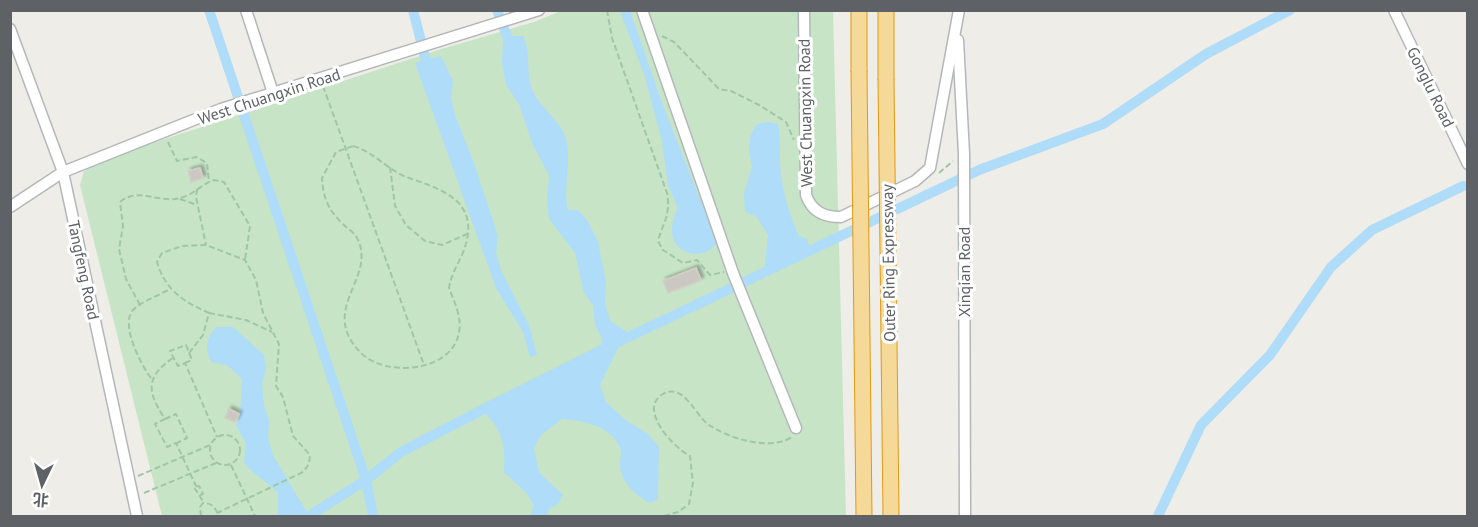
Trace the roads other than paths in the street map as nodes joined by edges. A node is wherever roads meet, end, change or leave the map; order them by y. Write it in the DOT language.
graph roads {
  1 [pos="246,10"];
  2 [pos="539,10"];
  3 [pos="642,10"];
  4 [pos="804,10"];
  5 [pos="859,10"];
  6 [pos="886,10"];
  7 [pos="958,10"];
  8 [pos="1394,10"];
  9 [pos="957,28"];
  10 [pos="10,29"];
  11 [pos="273,93"];
  12 [pos="1467,164"];
  13 [pos="63,172"];
  14 [pos="10,207"];
  15 [pos="796,428"];
  16 [pos="137,516"];
  17 [pos="864,516"];
  18 [pos="891,516"];
  19 [pos="965,516"];
  1 -- 11 [label="street"];
  2 -- 11 [label="street, West Chuangxin Road"];
  3 -- 15 [label="street"];
  4 -- 9 [label="street, West Chuangxin Road"];
  5 -- 17 [label="highway, Outer Ring Expressway, bridge"];
  6 -- 18 [label="highway, Outer Ring Expressway, bridge"];
  7 -- 9 [label="street, West Chuangxin Road"];
  8 -- 12 [label="street, Gonglu Road"];
  9 -- 19 [label="street, Xinqian Road"];
  10 -- 13 [label="street, Tangfeng Road"];
  11 -- 13 [label="street, West Chuangxin Road"];
  13 -- 14 [label="street, West Chuangxin Road"];
  13 -- 16 [label="street, Tangfeng Road"];
}
